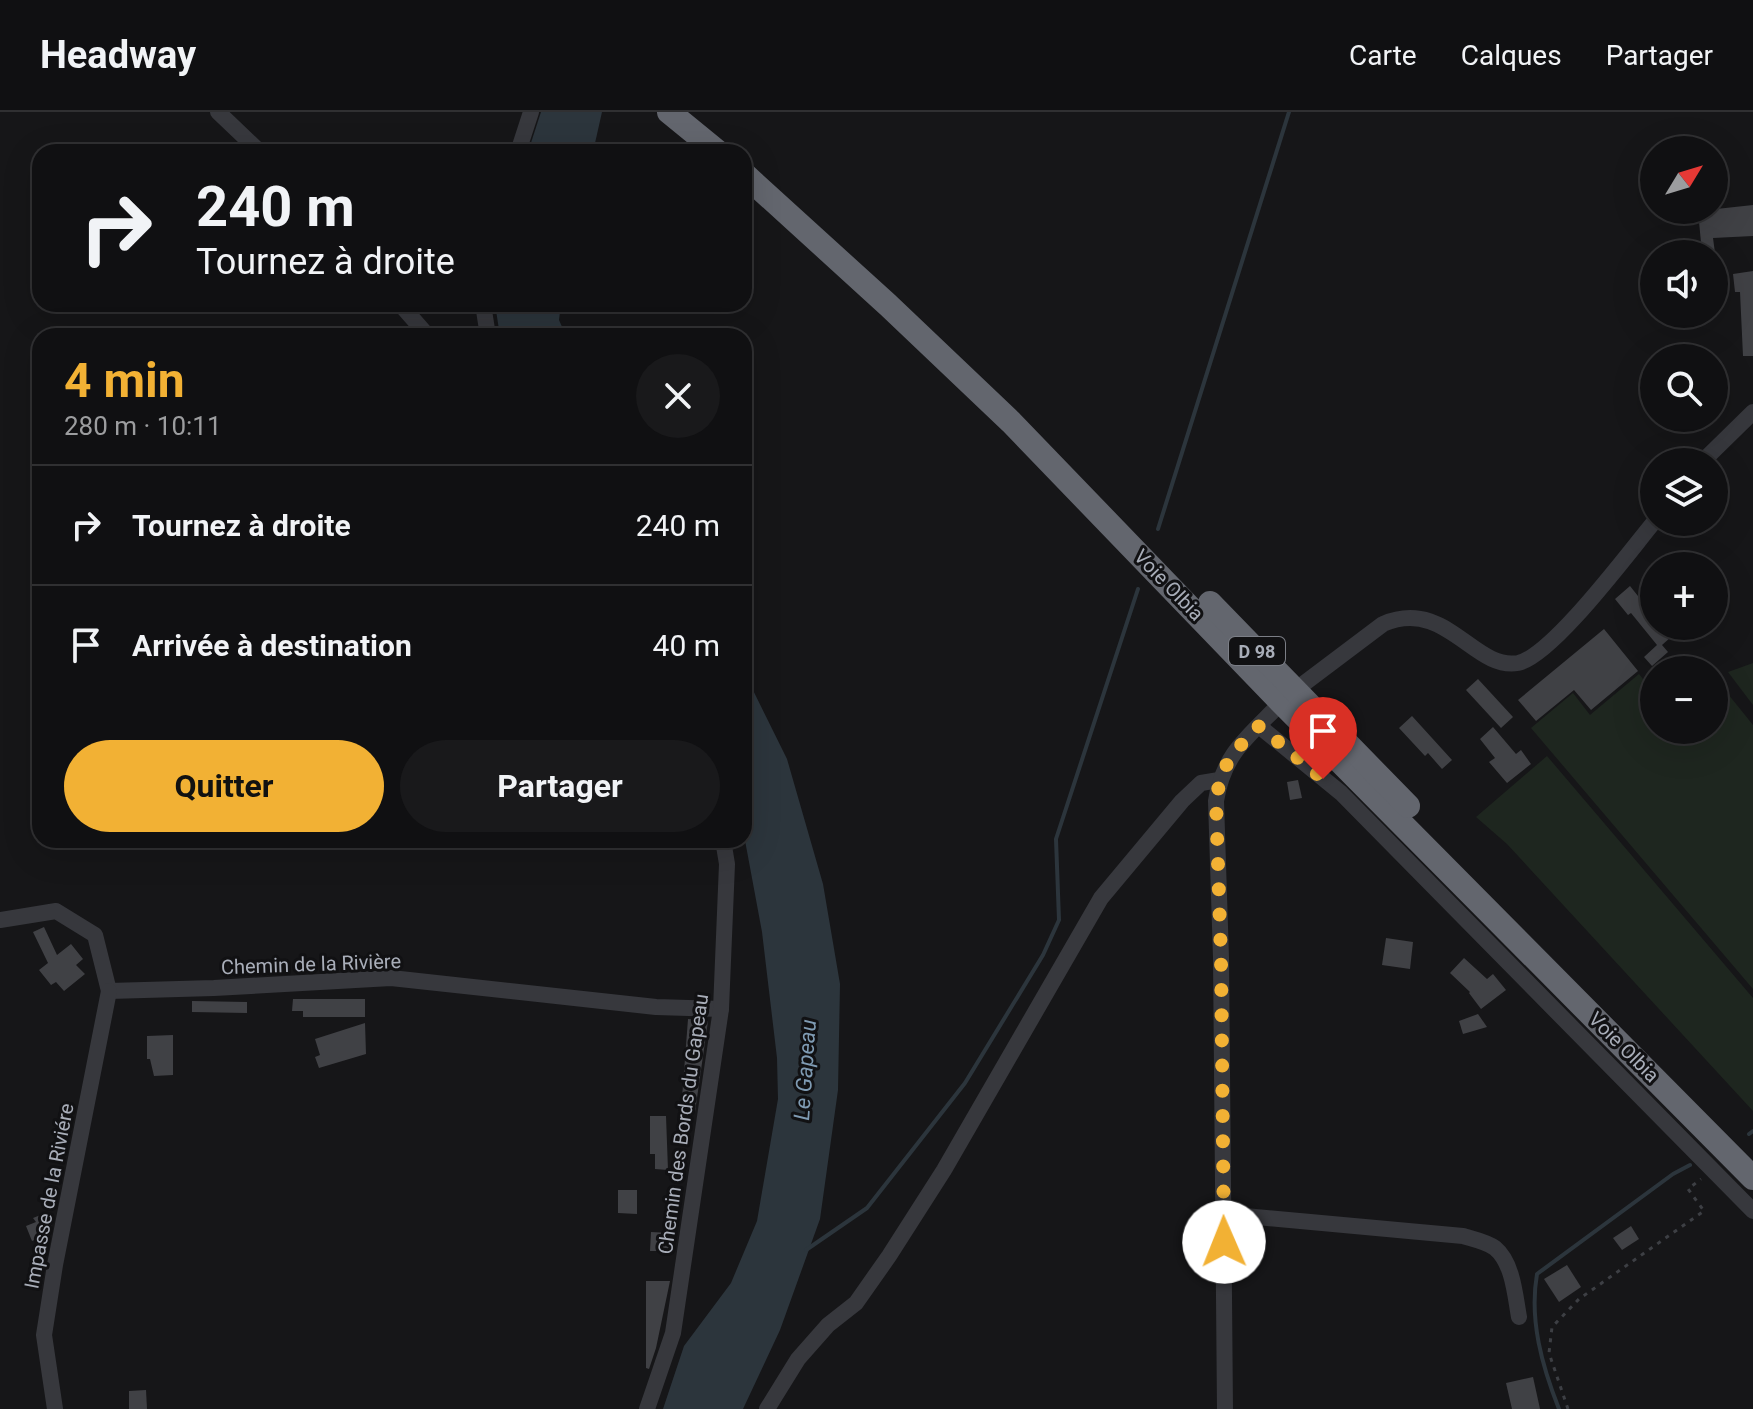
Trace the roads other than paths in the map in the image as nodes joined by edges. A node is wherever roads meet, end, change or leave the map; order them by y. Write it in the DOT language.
graph roads {
  1 [pos="218,112"];
  2 [pos="531,112"];
  3 [pos="684,117"];
  4 [pos="252,144"];
  5 [pos="521,144"];
  6 [pos="710,144"];
  7 [pos="723,144"];
  8 [pos="752,167"];
  9 [pos="752,181"];
  10 [pos="407,312"];
  11 [pos="421,328"];
  12 [pos="1753,412"];
  13 [pos="1716,448"];
  14 [pos="1642,536"];
  15 [pos="1302,685"];
  16 [pos="1276,708"];
  17 [pos="1259,726"];
  18 [pos="1219,780"];
  19 [pos="724,848"];
  20 [pos="0,920"];
  21 [pos="109,991"];
  22 [pos="721,1009"];
  23 [pos="1753,1159"];
  24 [pos="1753,1178"];
  25 [pos="1753,1211"];
  26 [pos="1224,1214"];
  27 [pos="1519,1317"];
  28 [pos="55,1409"];
  29 [pos="647,1409"];
  30 [pos="767,1409"];
  31 [pos="1225,1409"];
  1 -- 4 [label="street"];
  2 -- 5 [label="street"];
  3 -- 6 [label="highway"];
  3 -- 7 [label="highway"];
  8 -- 23 [label="highway, Voie Olbia / D 98"];
  9 -- 24 [label="highway, Voie Olbia / D 98"];
  10 -- 11 [label="street"];
  12 -- 13 [label="street"];
  14 -- 15 [label="street"];
  16 -- 17 [label="street"];
  17 -- 18 [label="street"];
  17 -- 25 [label="street"];
  18 -- 26 [label="street"];
  18 -- 30 [label="street"];
  19 -- 22 [label="street, Chemin des Bords du Gapeau"];
  20 -- 21 [label="street"];
  21 -- 22 [label="street, Chemin de la Rivière"];
  21 -- 28 [label="street, Impasse de la Riviére"];
  22 -- 29 [label="street, Chemin des Bords du Gapeau"];
  26 -- 27 [label="street"];
  26 -- 31 [label="street"];
}
